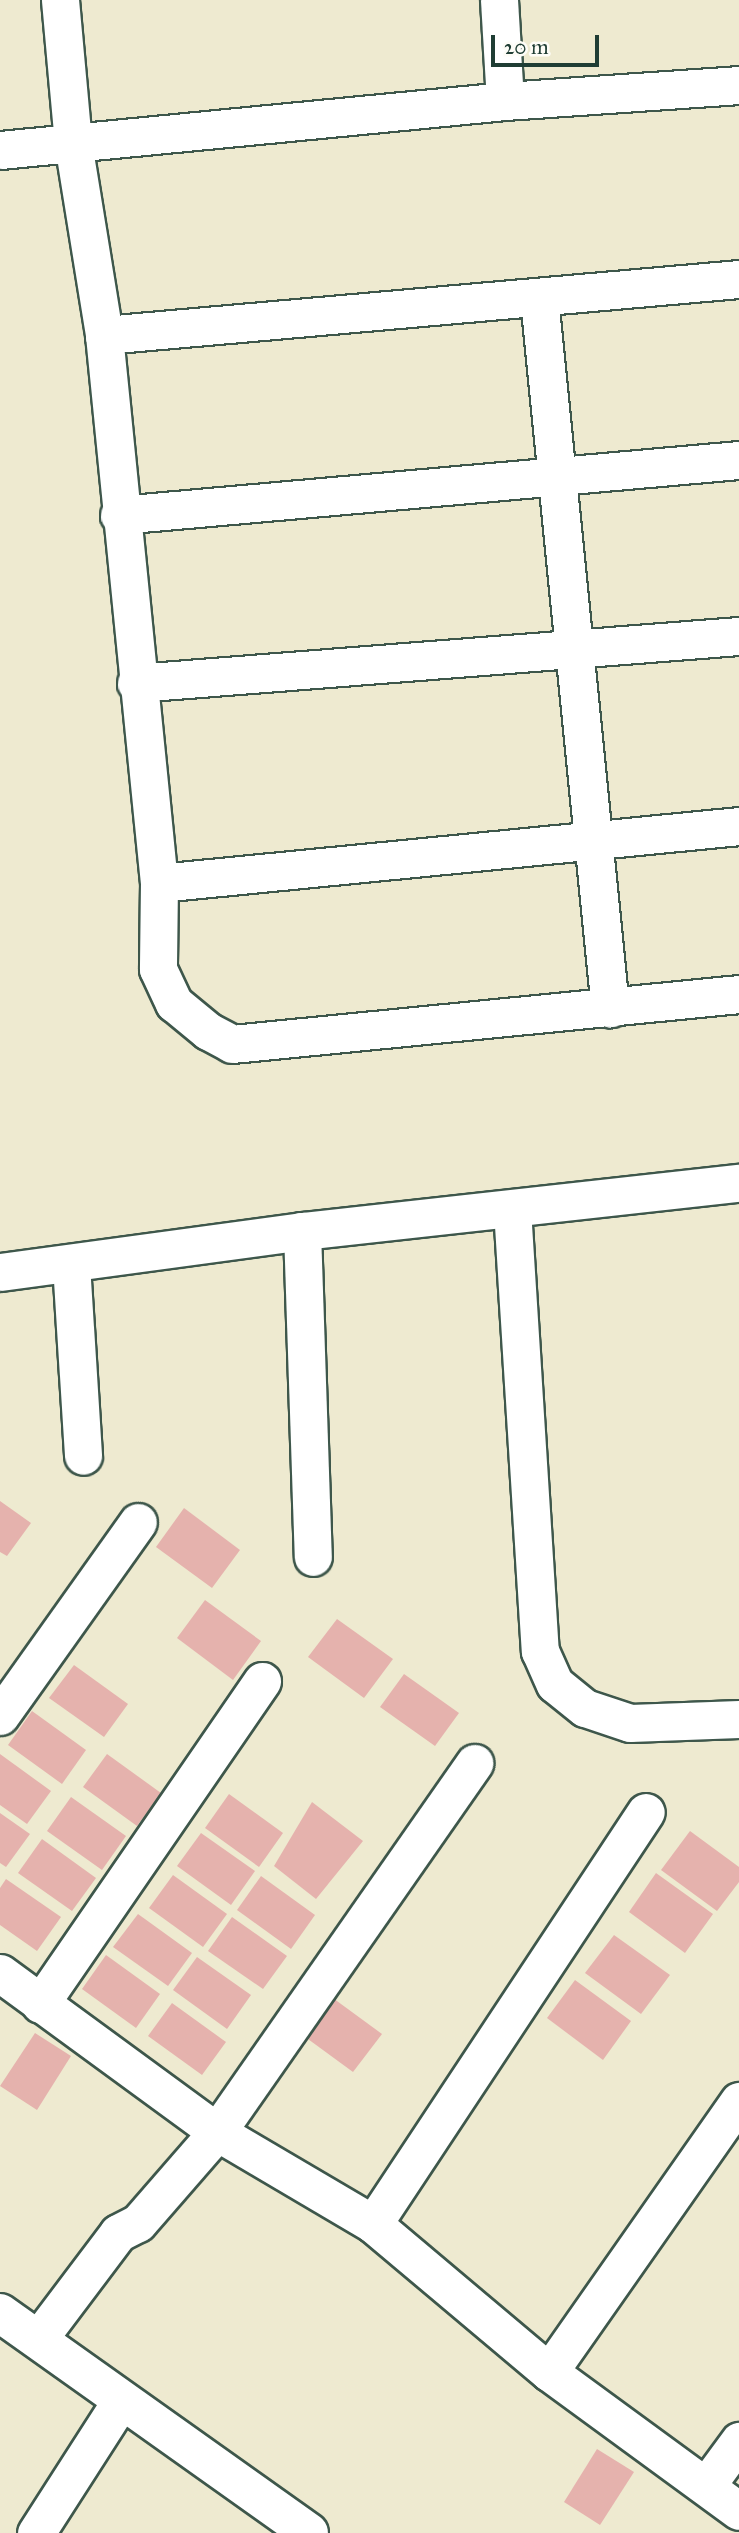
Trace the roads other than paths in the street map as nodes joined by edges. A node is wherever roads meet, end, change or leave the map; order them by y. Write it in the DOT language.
graph roads {
  1 [pos="60,0"];
  2 [pos="499,0"];
  3 [pos="739,85"];
  4 [pos="505,101"];
  5 [pos="73,143"];
  6 [pos="0,150"];
  7 [pos="739,279"];
  8 [pos="540,298"];
  9 [pos="104,335"];
  10 [pos="739,460"];
  11 [pos="557,477"];
  12 [pos="119,515"];
  13 [pos="739,636"];
  14 [pos="574,649"];
  15 [pos="136,683"];
  16 [pos="739,826"];
  17 [pos="593,837"];
  18 [pos="159,883"];
  19 [pos="739,994"];
  20 [pos="610,1008"];
  21 [pos="739,1183"];
  22 [pos="512,1209"];
  23 [pos="302,1231"];
  24 [pos="71,1264"];
  25 [pos="0,1272"];
  26 [pos="83,1457"];
  27 [pos="138,1521"];
  28 [pos="313,1557"];
  29 [pos="262,1681"];
  30 [pos="0,1716"];
  31 [pos="739,1719"];
  32 [pos="474,1763"];
  33 [pos="646,1812"];
  34 [pos="0,1973"];
  35 [pos="40,2004"];
  36 [pos="739,2101"];
  37 [pos="217,2132"];
  38 [pos="373,2224"];
  39 [pos="0,2313"];
  40 [pos="50,2345"];
  41 [pos="549,2372"];
  42 [pos="120,2402"];
  43 [pos="739,2441"];
  44 [pos="706,2486"];
  45 [pos="739,2511"];
  46 [pos="36,2533"];
  47 [pos="309,2533"];
  1 -- 5 [label="street"];
  2 -- 4 [label="street"];
  3 -- 4 [label="street"];
  4 -- 5 [label="street"];
  5 -- 6 [label="street"];
  5 -- 9 [label="street"];
  7 -- 8 [label="street"];
  8 -- 9 [label="street"];
  8 -- 11 [label="street"];
  9 -- 12 [label="street"];
  10 -- 11 [label="street"];
  11 -- 12 [label="street"];
  11 -- 14 [label="street"];
  12 -- 15 [label="street"];
  13 -- 14 [label="street"];
  14 -- 15 [label="street"];
  14 -- 17 [label="street"];
  15 -- 18 [label="street"];
  16 -- 17 [label="street"];
  17 -- 18 [label="street"];
  17 -- 20 [label="street"];
  18 -- 20 [label="street"];
  19 -- 20 [label="street"];
  21 -- 22 [label="street"];
  22 -- 23 [label="street"];
  22 -- 31 [label="street"];
  23 -- 24 [label="street"];
  23 -- 28 [label="street"];
  24 -- 25 [label="street"];
  24 -- 26 [label="street"];
  27 -- 30 [label="street"];
  29 -- 35 [label="street"];
  32 -- 37 [label="street"];
  33 -- 38 [label="street"];
  34 -- 35 [label="street"];
  35 -- 37 [label="street"];
  36 -- 41 [label="street"];
  37 -- 38 [label="street"];
  37 -- 40 [label="street"];
  38 -- 41 [label="street"];
  39 -- 40 [label="main road"];
  40 -- 42 [label="main road"];
  41 -- 44 [label="street"];
  42 -- 46 [label="street"];
  42 -- 47 [label="main road"];
  43 -- 44 [label="street"];
  44 -- 45 [label="street"];
}
